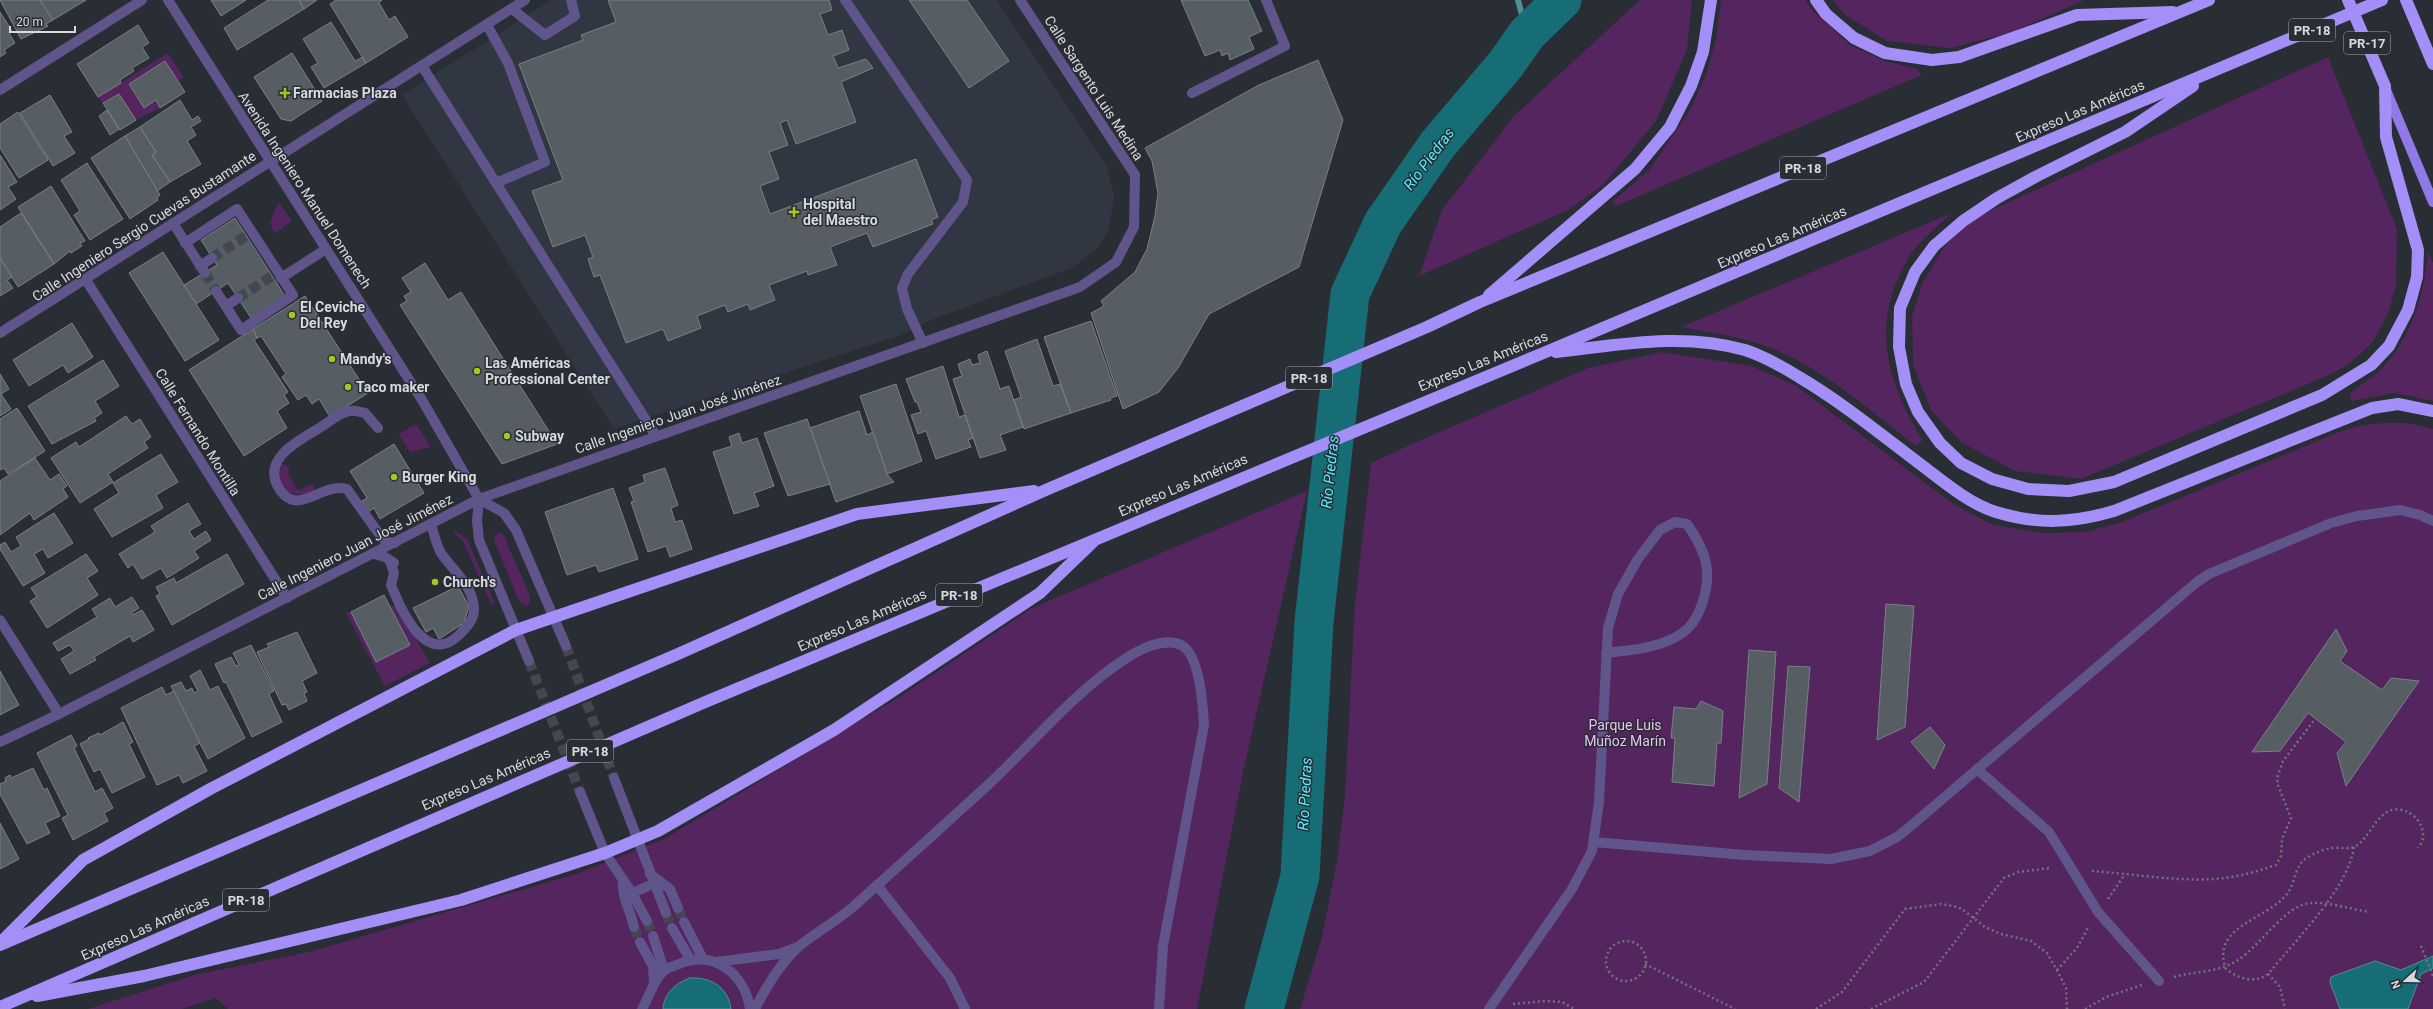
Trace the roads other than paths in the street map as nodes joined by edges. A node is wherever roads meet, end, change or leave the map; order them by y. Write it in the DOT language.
graph roads {
  1 [pos="142,0"];
  2 [pos="168,0"];
  3 [pos="525,0"];
  4 [pos="571,0"];
  5 [pos="845,0"];
  6 [pos="1020,0"];
  7 [pos="1266,0"];
  8 [pos="1711,0"];
  9 [pos="1816,0"];
  10 [pos="2209,0"];
  11 [pos="2348,0"];
  12 [pos="2406,0"];
  13 [pos="2379,1"];
  14 [pos="512,9"];
  15 [pos="2180,12"];
  16 [pos="487,25"];
  17 [pos="2433,64"];
  18 [pos="422,66"];
  19 [pos="2214,72"];
  20 [pos="2385,86"];
  21 [pos="0,90"];
  22 [pos="1192,93"];
  23 [pos="270,162"];
  24 [pos="496,183"];
  25 [pos="2433,202"];
  26 [pos="173,223"];
  27 [pos="185,243"];
  28 [pos="326,249"];
  29 [pos="212,258"];
  30 [pos="1116,262"];
  31 [pos="277,275"];
  32 [pos="86,280"];
  33 [pos="216,291"];
  34 [pos="238,298"];
  35 [pos="1480,302"];
  36 [pos="226,306"];
  37 [pos="0,333"];
  38 [pos="924,343"];
  39 [pos="1541,354"];
  40 [pos="2433,410"];
  41 [pos="378,428"];
  42 [pos="656,436"];
  43 [pos="1048,489"];
  44 [pos="479,499"];
  45 [pos="2433,521"];
  46 [pos="431,524"];
  47 [pos="1098,537"];
  48 [pos="395,543"];
  49 [pos="374,554"];
  50 [pos="287,598"];
  51 [pos="555,617"];
  52 [pos="0,620"];
  53 [pos="516,630"];
  54 [pos="566,646"];
  55 [pos="1606,653"];
  56 [pos="529,662"];
  57 [pos="59,714"];
  58 [pos="0,742"];
  59 [pos="1977,769"];
  60 [pos="614,778"];
  61 [pos="580,792"];
  62 [pos="637,840"];
  63 [pos="1594,842"];
  64 [pos="605,853"];
  65 [pos="652,879"];
  66 [pos="623,880"];
  67 [pos="877,885"];
  68 [pos="632,893"];
  69 [pos="678,908"];
  70 [pos="666,913"];
  71 [pos="647,922"];
  72 [pos="684,922"];
  73 [pos="634,927"];
  74 [pos="672,928"];
  75 [pos="653,936"];
  76 [pos="640,942"];
  77 [pos="0,944"];
  78 [pos="798,947"];
  79 [pos="702,959"];
  80 [pos="690,960"];
  81 [pos="715,962"];
  82 [pos="664,970"];
  83 [pos="2159,981"];
  84 [pos="654,984"];
  85 [pos="14,1001"];
  86 [pos="645,1006"];
  87 [pos="0,1007"];
  88 [pos="750,1009"];
  89 [pos="755,1009"];
  90 [pos="965,1009"];
  91 [pos="1159,1009"];
  92 [pos="1489,1009"];
  1 -- 21 [label="street"];
  2 -- 23 [label="street, Avenida Ingeniero Manuel Domenech"];
  3 -- 14 [label="street, Calle Ingeniero Sergio Cuevas Bustamante"];
  4 -- 14 [label="street"];
  5 -- 38 [label="street"];
  6 -- 30 [label="street, Calle Sargento Luis Medina"];
  7 -- 22 [label="street"];
  8 -- 35 [label="highway"];
  9 -- 15 [label="highway"];
  10 -- 15 [label="highway, PR-18"];
  11 -- 20 [label="highway, PR-17"];
  12 -- 17 [label="highway"];
  13 -- 19 [label="highway, Expreso Las Américas / PR-18"];
  14 -- 16 [label="street, Calle Ingeniero Sergio Cuevas Bustamante"];
  15 -- 35 [label="highway, PR-18"];
  16 -- 18 [label="street, Calle Ingeniero Sergio Cuevas Bustamante"];
  16 -- 24 [label="street"];
  18 -- 23 [label="street, Calle Ingeniero Sergio Cuevas Bustamante"];
  18 -- 24 [label="street"];
  19 -- 20 [label="highway"];
  19 -- 39 [label="highway, Expreso Las Américas / PR-18"];
  20 -- 25 [label="main road, PR-17"];
  23 -- 26 [label="street, Calle Ingeniero Sergio Cuevas Bustamante"];
  23 -- 28 [label="street, Avenida Ingeniero Manuel Domenech"];
  24 -- 42 [label="street"];
  26 -- 27 [label="street"];
  26 -- 32 [label="street, Calle Ingeniero Sergio Cuevas Bustamante"];
  27 -- 29 [label="street"];
  27 -- 31 [label="street"];
  28 -- 31 [label="street"];
  28 -- 44 [label="street, Avenida Ingeniero Manuel Domenech"];
  30 -- 38 [label="street, Calle Ingeniero Juan José Jiménez"];
  31 -- 36 [label="street"];
  32 -- 37 [label="street, Calle Ingeniero Sergio Cuevas Bustamante"];
  32 -- 50 [label="street, Calle Fernando Montilla"];
  33 -- 36 [label="street"];
  34 -- 36 [label="street"];
  35 -- 43 [label="highway, PR-18"];
  38 -- 42 [label="street, Calle Ingeniero Juan José Jiménez"];
  39 -- 40 [label="highway"];
  39 -- 47 [label="highway, Expreso Las Américas / PR-18"];
  41 -- 48 [label="street"];
  42 -- 44 [label="street, Calle Ingeniero Juan José Jiménez"];
  43 -- 51 [label="highway"];
  43 -- 77 [label="highway, PR-18"];
  44 -- 46 [label="street, Calle Ingeniero Juan José Jiménez"];
  44 -- 51 [label="street, Avenida Ingeniero Manuel Domenech"];
  44 -- 53 [label="street"];
  45 -- 59 [label="street"];
  46 -- 48 [label="street, Calle Ingeniero Juan José Jiménez"];
  46 -- 49 [label="street"];
  47 -- 62 [label="highway"];
  47 -- 85 [label="highway, Expreso Las Américas / PR-18"];
  48 -- 49 [label="street, Calle Ingeniero Juan José Jiménez"];
  49 -- 50 [label="street, Calle Ingeniero Juan José Jiménez"];
  50 -- 57 [label="street, Calle Ingeniero Juan José Jiménez"];
  51 -- 53 [label="highway"];
  51 -- 54 [label="street, Avenida Ingeniero Manuel Domenech"];
  52 -- 57 [label="street"];
  53 -- 56 [label="street"];
  53 -- 77 [label="highway"];
  55 -- 55 [label="street"];
  55 -- 63 [label="street"];
  57 -- 58 [label="street, Calle Ingeniero Juan José Jiménez"];
  59 -- 63 [label="street"];
  59 -- 83 [label="street"];
  60 -- 62 [label="street"];
  61 -- 64 [label="street"];
  62 -- 64 [label="highway"];
  62 -- 65 [label="street"];
  63 -- 92 [label="street"];
  64 -- 66 [label="street"];
  64 -- 85 [label="highway"];
  65 -- 68 [label="street"];
  65 -- 69 [label="street"];
  65 -- 70 [label="street"];
  66 -- 68 [label="street"];
  66 -- 73 [label="street"];
  67 -- 78 [label="street"];
  67 -- 90 [label="street"];
  67 -- 91 [label="street"];
  68 -- 71 [label="street"];
  72 -- 79 [label="street"];
  74 -- 80 [label="street"];
  75 -- 82 [label="street"];
  76 -- 84 [label="street"];
  78 -- 81 [label="street"];
  78 -- 89 [label="street"];
  79 -- 80 [label="street"];
  79 -- 81 [label="street"];
  80 -- 82 [label="street"];
  81 -- 88 [label="street"];
  82 -- 84 [label="street"];
  84 -- 86 [label="street"];
  85 -- 87 [label="highway, Expreso Las Américas / PR-18"];
}
